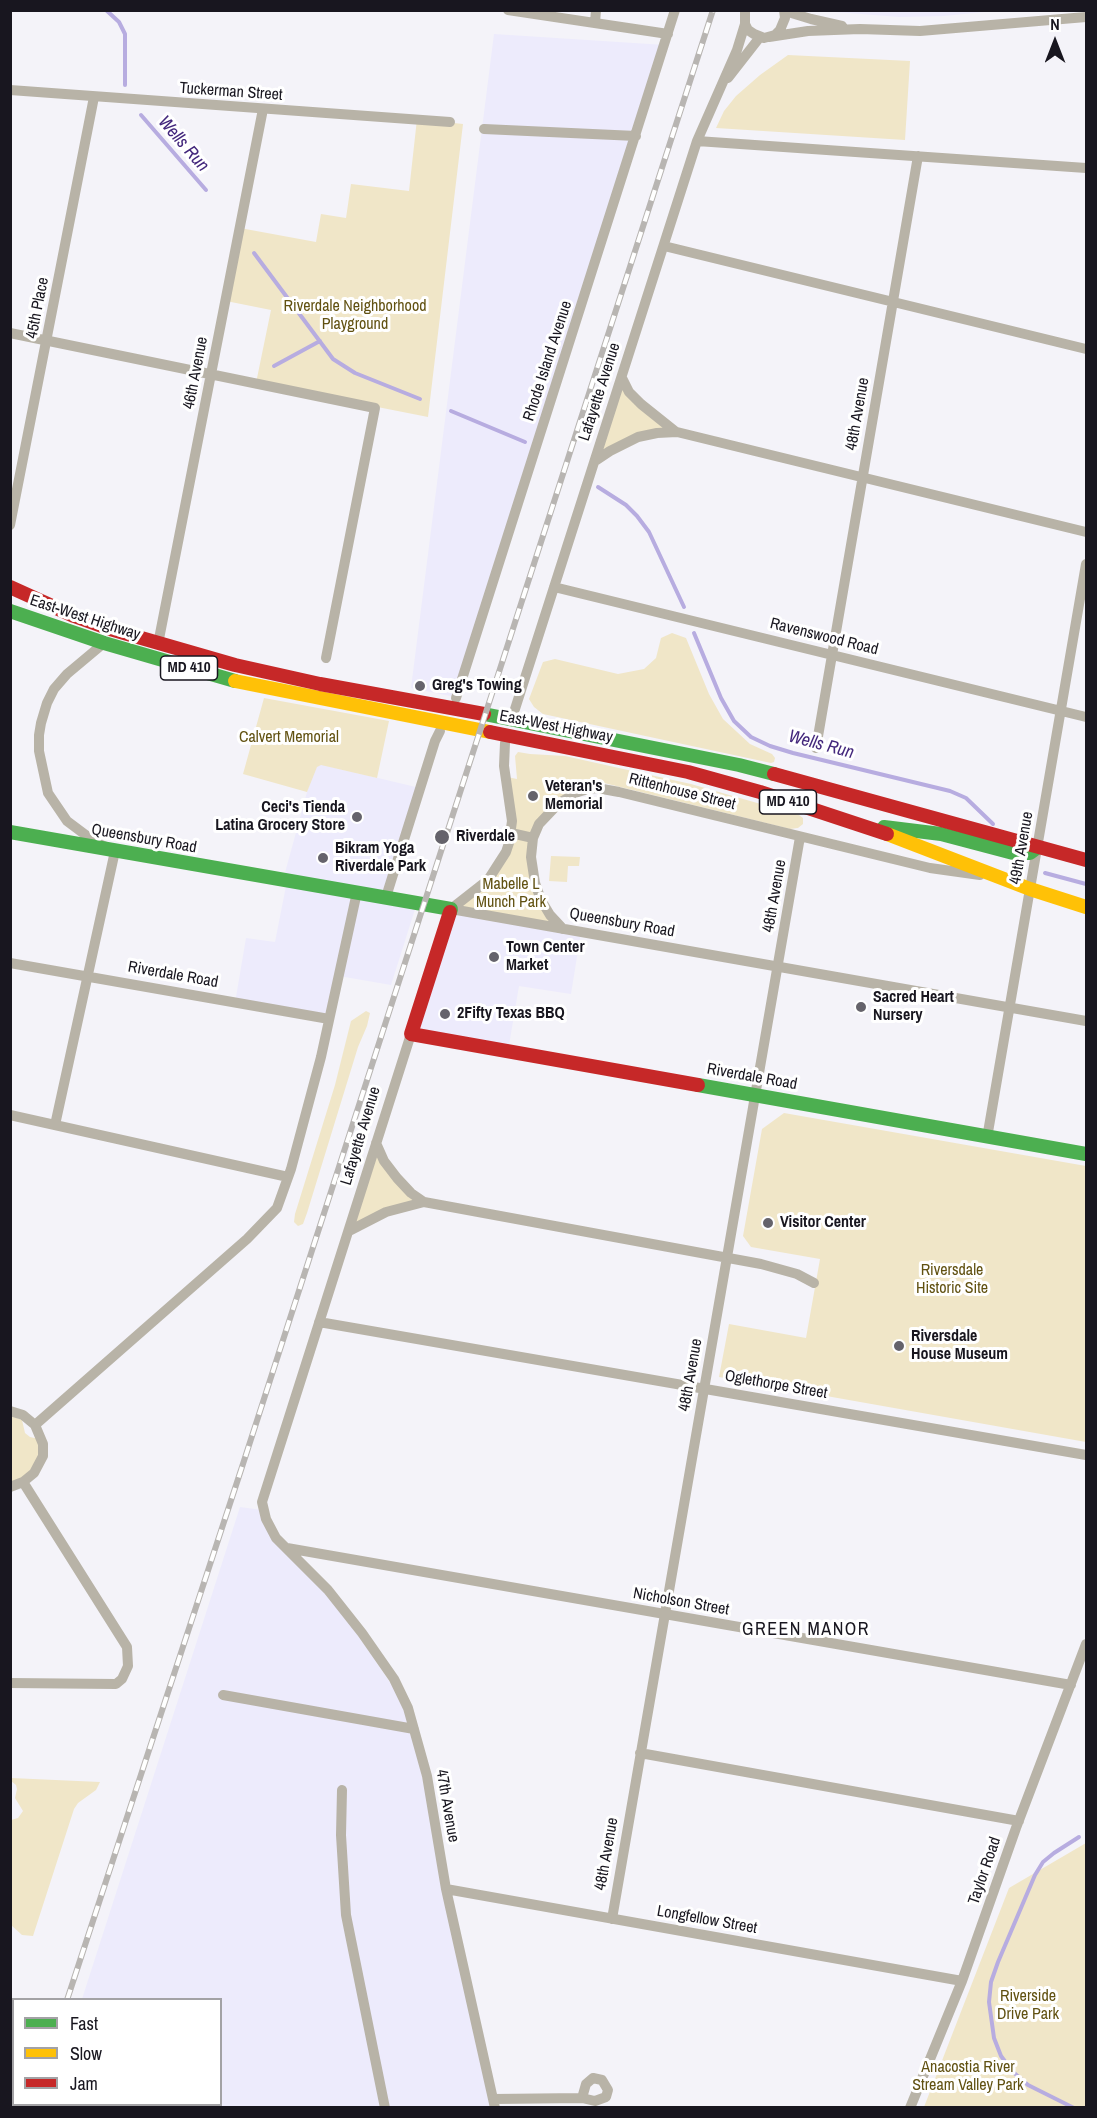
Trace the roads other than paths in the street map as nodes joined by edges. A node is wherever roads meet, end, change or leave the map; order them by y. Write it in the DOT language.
graph roads {
  1 [pos="508,10"];
  2 [pos="596,10"];
  3 [pos="675,10"];
  4 [pos="745,10"];
  5 [pos="784,11"];
  6 [pos="1086,16"];
  7 [pos="595,23"];
  8 [pos="745,24"];
  9 [pos="860,29"];
  10 [pos="668,34"];
  11 [pos="764,37"];
  12 [pos="720,87"];
  13 [pos="10,90"];
  14 [pos="94,97"];
  15 [pos="263,109"];
  16 [pos="450,122"];
  17 [pos="484,129"];
  18 [pos="636,136"];
  19 [pos="697,141"];
  20 [pos="918,156"];
  21 [pos="1086,168"];
  22 [pos="664,246"];
  23 [pos="893,302"];
  24 [pos="10,333"];
  25 [pos="47,340"];
  26 [pos="1086,349"];
  27 [pos="211,373"];
  28 [pos="622,378"];
  29 [pos="677,432"];
  30 [pos="595,462"];
  31 [pos="862,478"];
  32 [pos="10,525"];
  33 [pos="1086,532"];
  34 [pos="1086,564"];
  35 [pos="10,587"];
  36 [pos="554,587"];
  37 [pos="11,611"];
  38 [pos="104,643"];
  39 [pos="158,644"];
  40 [pos="832,655"];
  41 [pos="326,658"];
  42 [pos="456,698"];
  43 [pos="515,709"];
  44 [pos="1061,711"];
  45 [pos="1086,717"];
  46 [pos="440,731"];
  47 [pos="505,743"];
  48 [pos="816,748"];
  49 [pos="845,820"];
  50 [pos="10,832"];
  51 [pos="511,833"];
  52 [pos="800,837"];
  53 [pos="533,838"];
  54 [pos="1038,847"];
  55 [pos="115,851"];
  56 [pos="1086,860"];
  57 [pos="997,876"];
  58 [pos="1030,889"];
  59 [pos="357,892"];
  60 [pos="386,897"];
  61 [pos="1086,907"];
  62 [pos="451,909"];
  63 [pos="563,929"];
  64 [pos="10,963"];
  65 [pos="777,968"];
  66 [pos="87,977"];
  67 [pos="1010,1008"];
  68 [pos="329,1019"];
  69 [pos="1086,1021"];
  70 [pos="411,1034"];
  71 [pos="755,1094"];
  72 [pos="10,1115"];
  73 [pos="55,1125"];
  74 [pos="987,1138"];
  75 [pos="376,1143"];
  76 [pos="1086,1154"];
  77 [pos="288,1177"];
  78 [pos="424,1202"];
  79 [pos="349,1231"];
  80 [pos="727,1257"];
  81 [pos="814,1283"];
  82 [pos="319,1322"];
  83 [pos="704,1388"];
  84 [pos="10,1411"];
  85 [pos="35,1425"];
  86 [pos="1086,1455"];
  87 [pos="23,1482"];
  88 [pos="10,1487"];
  89 [pos="287,1548"];
  90 [pos="664,1614"];
  91 [pos="1086,1644"];
  92 [pos="10,1683"];
  93 [pos="1071,1685"];
  94 [pos="223,1695"];
  95 [pos="414,1729"];
  96 [pos="640,1754"];
  97 [pos="342,1790"];
  98 [pos="1019,1821"];
  99 [pos="446,1889"];
  100 [pos="612,1918"];
  101 [pos="962,1981"];
  102 [pos="582,2098"];
  103 [pos="494,2103"];
  104 [pos="386,2108"];
  105 [pos="910,2108"];
  1 -- 7 [label="street"];
  2 -- 7 [label="street"];
  3 -- 10 [label="street, Rhode Island Avenue"];
  4 -- 8 [label="street, Lafayette Avenue"];
  5 -- 9 [label="street"];
  5 -- 11 [label="street, Lafayette Avenue"];
  6 -- 9 [label="street"];
  7 -- 10 [label="street"];
  8 -- 11 [label="street"];
  8 -- 12 [label="street, Lafayette Avenue"];
  9 -- 11 [label="street"];
  10 -- 18 [label="street, Rhode Island Avenue"];
  11 -- 12 [label="street, Lafayette Avenue"];
  12 -- 19 [label="street, Lafayette Avenue"];
  13 -- 14 [label="street, Tuckerman Street"];
  14 -- 15 [label="street, Tuckerman Street"];
  14 -- 25 [label="street, 45th Place"];
  15 -- 16 [label="street, Tuckerman Street"];
  15 -- 27 [label="street, 46th Avenue"];
  17 -- 18 [label="street"];
  18 -- 42 [label="street, Rhode Island Avenue"];
  19 -- 20 [label="street"];
  19 -- 22 [label="street, Lafayette Avenue"];
  20 -- 21 [label="street"];
  20 -- 23 [label="street, 48th Avenue"];
  22 -- 23 [label="street"];
  22 -- 28 [label="street, Lafayette Avenue"];
  23 -- 26 [label="street"];
  23 -- 31 [label="street, 48th Avenue"];
  24 -- 25 [label="street"];
  25 -- 27 [label="street"];
  25 -- 32 [label="street, 45th Place"];
  27 -- 39 [label="street, 46th Avenue"];
  27 -- 41 [label="street"];
  28 -- 29 [label="street"];
  28 -- 30 [label="street, Lafayette Avenue"];
  29 -- 30 [label="street"];
  29 -- 31 [label="street"];
  30 -- 36 [label="street, Lafayette Avenue"];
  31 -- 33 [label="street"];
  31 -- 40 [label="street, 48th Avenue"];
  34 -- 44 [label="street, 49th Avenue"];
  35 -- 39 [label="main road, East-West Highway / MD 410"];
  36 -- 40 [label="street, Ravenswood Road"];
  36 -- 43 [label="street, Lafayette Avenue"];
  37 -- 38 [label="main road, East-West Highway / MD 410"];
  38 -- 49 [label="main road, East-West Highway / MD 410"];
  38 -- 55 [label="street"];
  39 -- 54 [label="main road, East-West Highway / MD 410"];
  40 -- 44 [label="street, Ravenswood Road"];
  40 -- 48 [label="street, 48th Avenue"];
  44 -- 45 [label="street, Ravenswood Road"];
  44 -- 54 [label="street, 49th Avenue"];
  46 -- 60 [label="street"];
  47 -- 51 [label="street"];
  49 -- 54 [label="main road"];
  49 -- 57 [label="main road, East-West Highway / MD 410"];
  50 -- 55 [label="main road, Queensbury Road"];
  51 -- 53 [label="street"];
  51 -- 62 [label="street"];
  52 -- 53 [label="street, Rittenhouse Street"];
  52 -- 57 [label="street, Rittenhouse Street"];
  52 -- 65 [label="street, 48th Avenue"];
  53 -- 63 [label="street"];
  54 -- 56 [label="main road, East-West Highway / MD 410"];
  54 -- 58 [label="street, 49th Avenue"];
  55 -- 59 [label="main road, Queensbury Road"];
  55 -- 66 [label="street"];
  57 -- 58 [label="main road, East-West Highway / MD 410"];
  58 -- 61 [label="main road, East-West Highway / MD 410"];
  58 -- 67 [label="street, 49th Avenue"];
  59 -- 60 [label="main road, Queensbury Road"];
  59 -- 68 [label="street"];
  60 -- 62 [label="main road, Queensbury Road"];
  62 -- 63 [label="street, Queensbury Road"];
  62 -- 70 [label="main road, Lafayette Avenue"];
  63 -- 65 [label="street, Queensbury Road"];
  64 -- 66 [label="street, Riverdale Road"];
  65 -- 67 [label="street, Queensbury Road"];
  65 -- 71 [label="street, 48th Avenue"];
  66 -- 68 [label="street, Riverdale Road"];
  66 -- 73 [label="street"];
  67 -- 69 [label="street, Queensbury Road"];
  67 -- 74 [label="street, 49th Avenue"];
  68 -- 77 [label="street"];
  70 -- 71 [label="main road, Riverdale Road"];
  70 -- 75 [label="street, Lafayette Avenue"];
  71 -- 74 [label="main road, Riverdale Road"];
  71 -- 80 [label="street, 48th Avenue"];
  72 -- 73 [label="street"];
  73 -- 77 [label="street"];
  74 -- 76 [label="main road, Riverdale Road"];
  75 -- 78 [label="street"];
  75 -- 79 [label="street, Lafayette Avenue"];
  77 -- 85 [label="street"];
  78 -- 79 [label="street"];
  78 -- 80 [label="street"];
  79 -- 82 [label="street, Lafayette Avenue"];
  80 -- 81 [label="street"];
  80 -- 83 [label="street, 48th Avenue"];
  82 -- 83 [label="street, Oglethorpe Street"];
  82 -- 89 [label="street, Lafayette Avenue"];
  83 -- 86 [label="street, Oglethorpe Street"];
  83 -- 90 [label="street, 48th Avenue"];
  84 -- 85 [label="street"];
  85 -- 87 [label="street"];
  87 -- 88 [label="street"];
  87 -- 92 [label="street"];
  89 -- 90 [label="street, Nicholson Street"];
  89 -- 95 [label="street, 47th Avenue"];
  90 -- 93 [label="street, Nicholson Street"];
  90 -- 96 [label="street, 48th Avenue"];
  91 -- 93 [label="street, Taylor Road"];
  93 -- 98 [label="street, Taylor Road"];
  94 -- 95 [label="street"];
  95 -- 99 [label="street, 47th Avenue"];
  96 -- 98 [label="street"];
  96 -- 100 [label="street, 48th Avenue"];
  97 -- 104 [label="street"];
  98 -- 101 [label="street, Taylor Road"];
  99 -- 100 [label="street, Longfellow Street"];
  99 -- 103 [label="street, 47th Avenue"];
  100 -- 101 [label="street, Longfellow Street"];
  101 -- 105 [label="street, Taylor Road"];
  102 -- 103 [label="street"];
}
